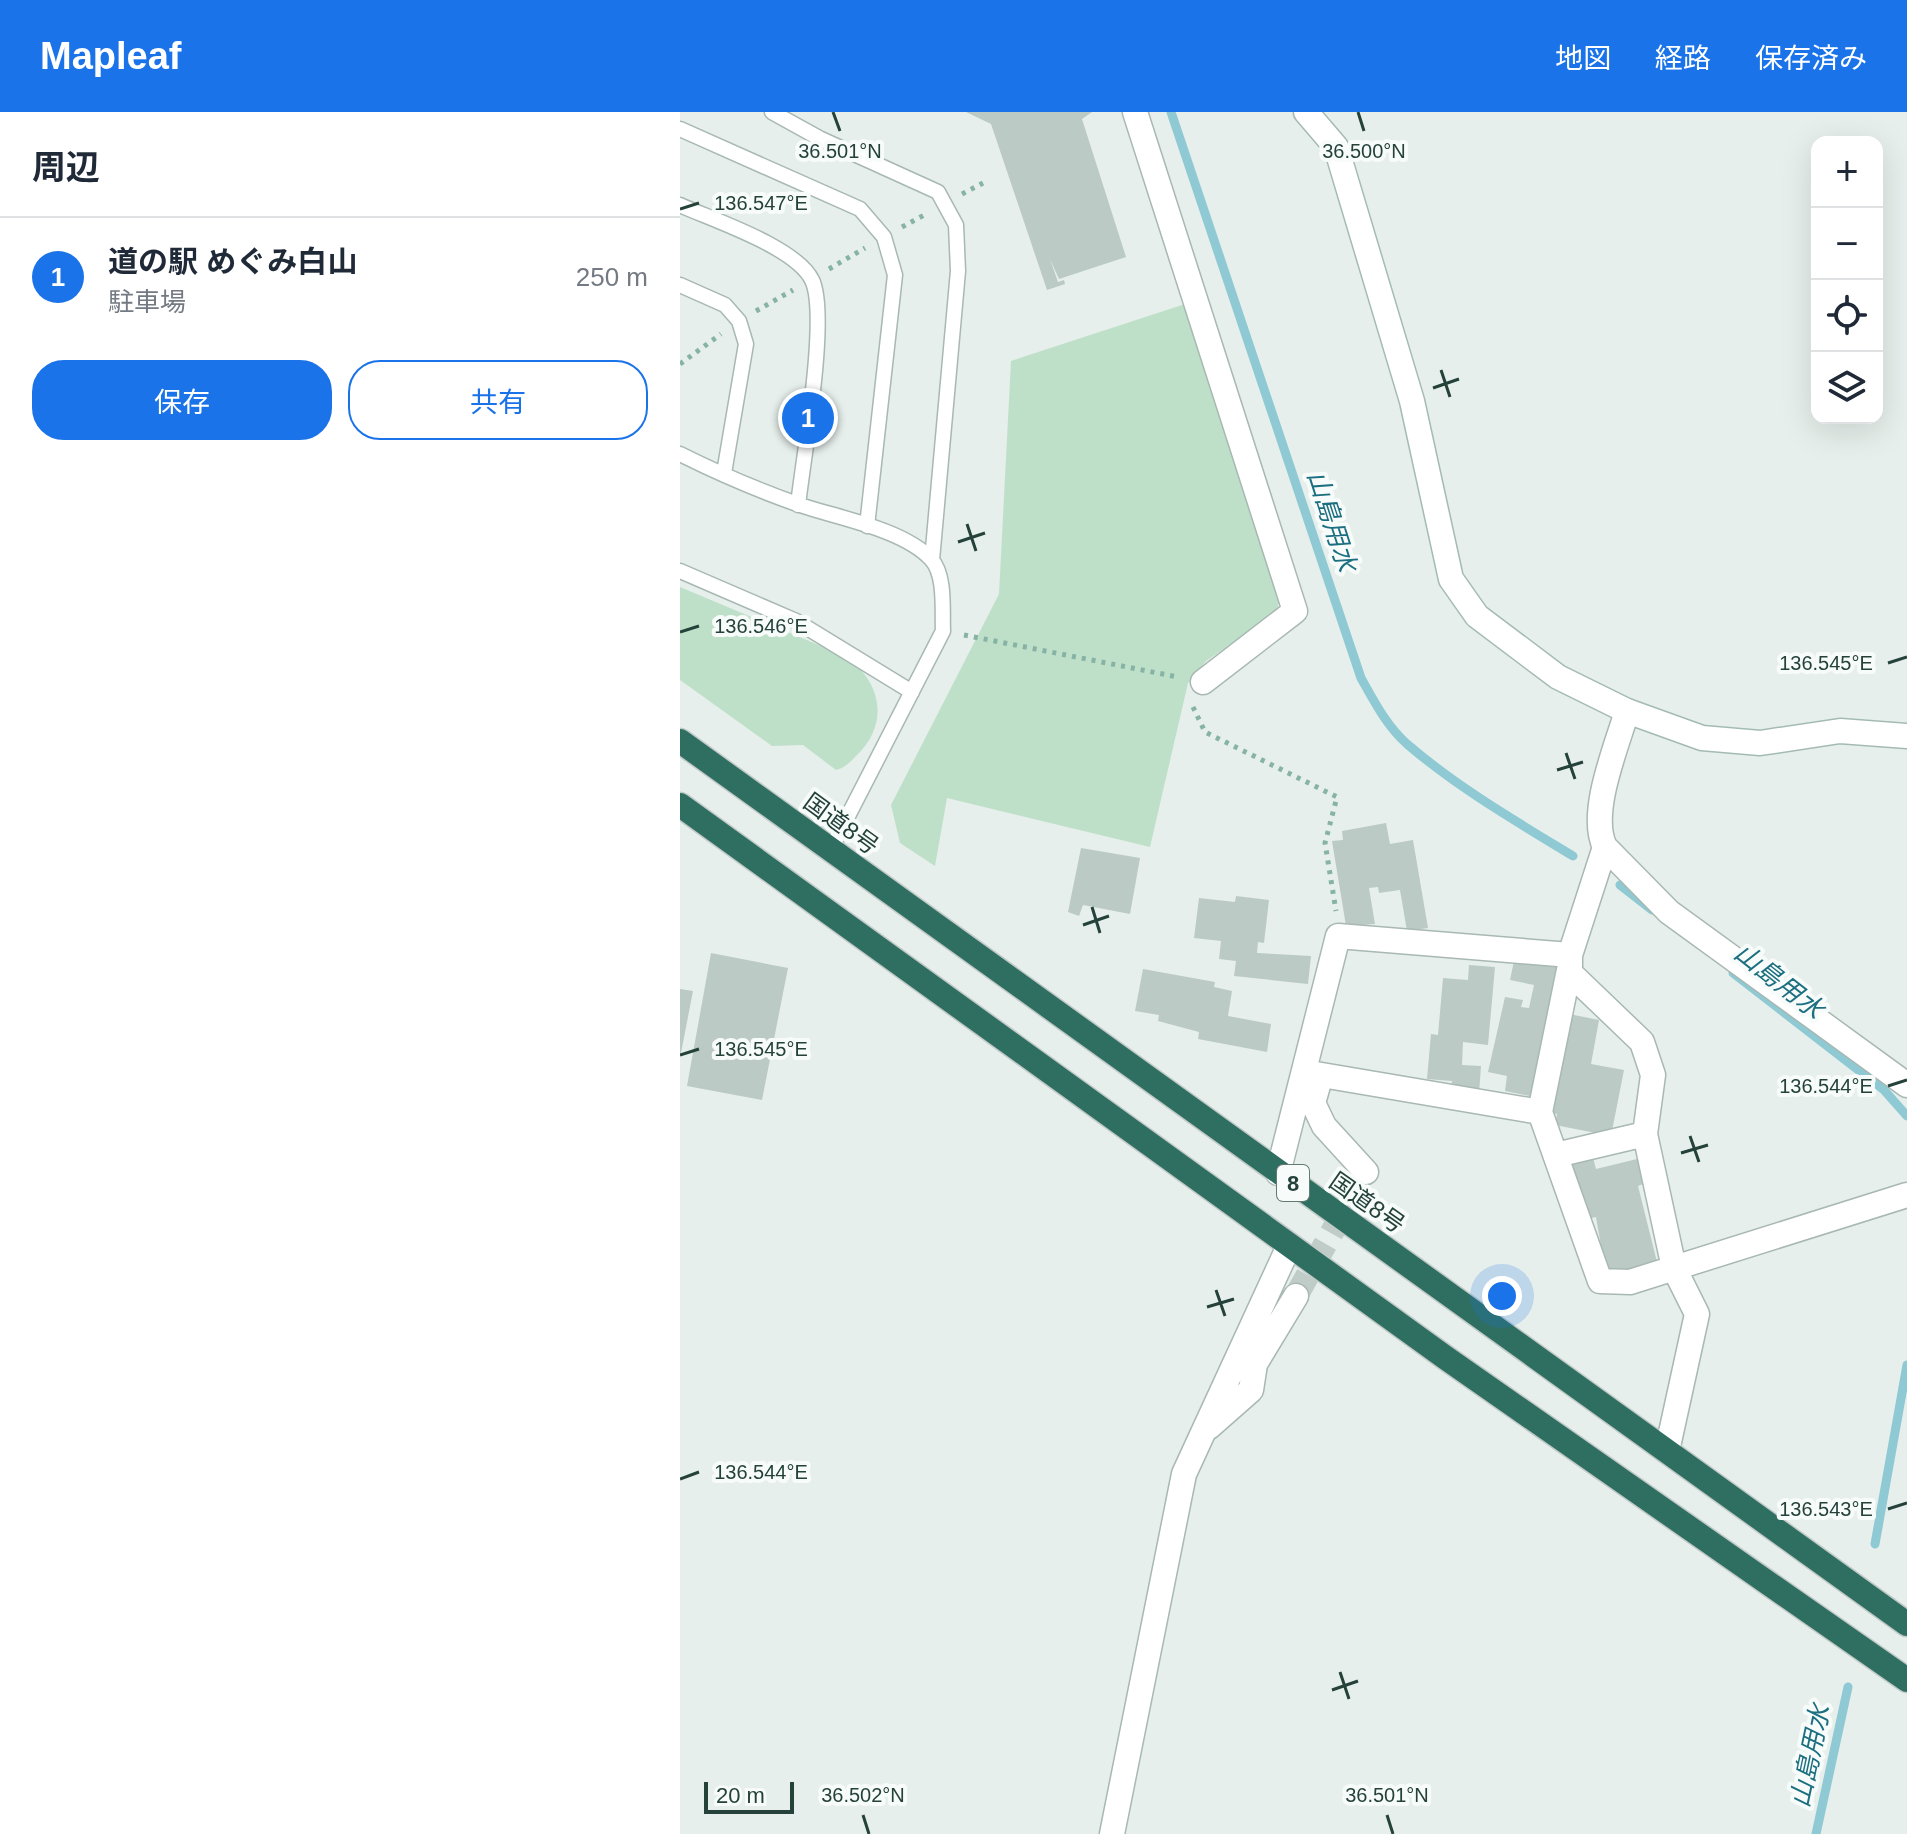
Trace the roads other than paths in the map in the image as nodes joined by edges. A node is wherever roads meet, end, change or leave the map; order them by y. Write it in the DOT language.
graph roads {
  1 [pos="772,112"];
  2 [pos="1135,112"];
  3 [pos="1306,112"];
  4 [pos="680,129"];
  5 [pos="680,205"];
  6 [pos="680,285"];
  7 [pos="680,454"];
  8 [pos="724,473"];
  9 [pos="798,505"];
  10 [pos="867,526"];
  11 [pos="932,560"];
  12 [pos="680,571"];
  13 [pos="1190,686"];
  14 [pos="912,692"];
  15 [pos="1627,711"];
  16 [pos="1907,736"];
  17 [pos="680,741"];
  18 [pos="680,805"];
  19 [pos="1605,847"];
  20 [pos="830,851"];
  21 [pos="1570,960"];
  22 [pos="1312,1073"];
  23 [pos="1907,1085"];
  24 [pos="1540,1112"];
  25 [pos="1645,1134"];
  26 [pos="1556,1155"];
  27 [pos="1366,1172"];
  28 [pos="1278,1173"];
  29 [pos="1907,1195"];
  30 [pos="1289,1246"];
  31 [pos="1674,1268"];
  32 [pos="1296,1296"];
  33 [pos="1202,1433"];
  34 [pos="1667,1451"];
  35 [pos="1907,1624"];
  36 [pos="1907,1680"];
  37 [pos="1112,1834"];
  1 -- 11 [label="lane"];
  2 -- 13 [label="street"];
  3 -- 15 [label="street"];
  4 -- 10 [label="lane"];
  5 -- 9 [label="lane"];
  6 -- 8 [label="lane"];
  7 -- 8 [label="lane"];
  8 -- 9 [label="lane"];
  9 -- 10 [label="lane"];
  10 -- 11 [label="lane"];
  11 -- 14 [label="lane"];
  12 -- 14 [label="lane"];
  14 -- 20 [label="lane"];
  15 -- 16 [label="street"];
  15 -- 19 [label="street"];
  17 -- 20 [label="highway, 国道8号 / 8"];
  18 -- 30 [label="highway, 8"];
  19 -- 21 [label="street"];
  19 -- 23 [label="street"];
  20 -- 28 [label="highway, 国道8号 / 8"];
  21 -- 22 [label="street"];
  21 -- 24 [label="street"];
  21 -- 25 [label="street"];
  22 -- 24 [label="street"];
  22 -- 27 [label="street"];
  22 -- 28 [label="street"];
  24 -- 26 [label="street"];
  25 -- 26 [label="street"];
  25 -- 31 [label="street"];
  26 -- 31 [label="street"];
  28 -- 34 [label="highway, 国道8号 / 8"];
  29 -- 31 [label="street"];
  30 -- 33 [label="street"];
  30 -- 36 [label="highway, 8"];
  31 -- 34 [label="street"];
  32 -- 33 [label="street"];
  33 -- 37 [label="street"];
  34 -- 35 [label="highway, 国道8号 / 8"];
}
